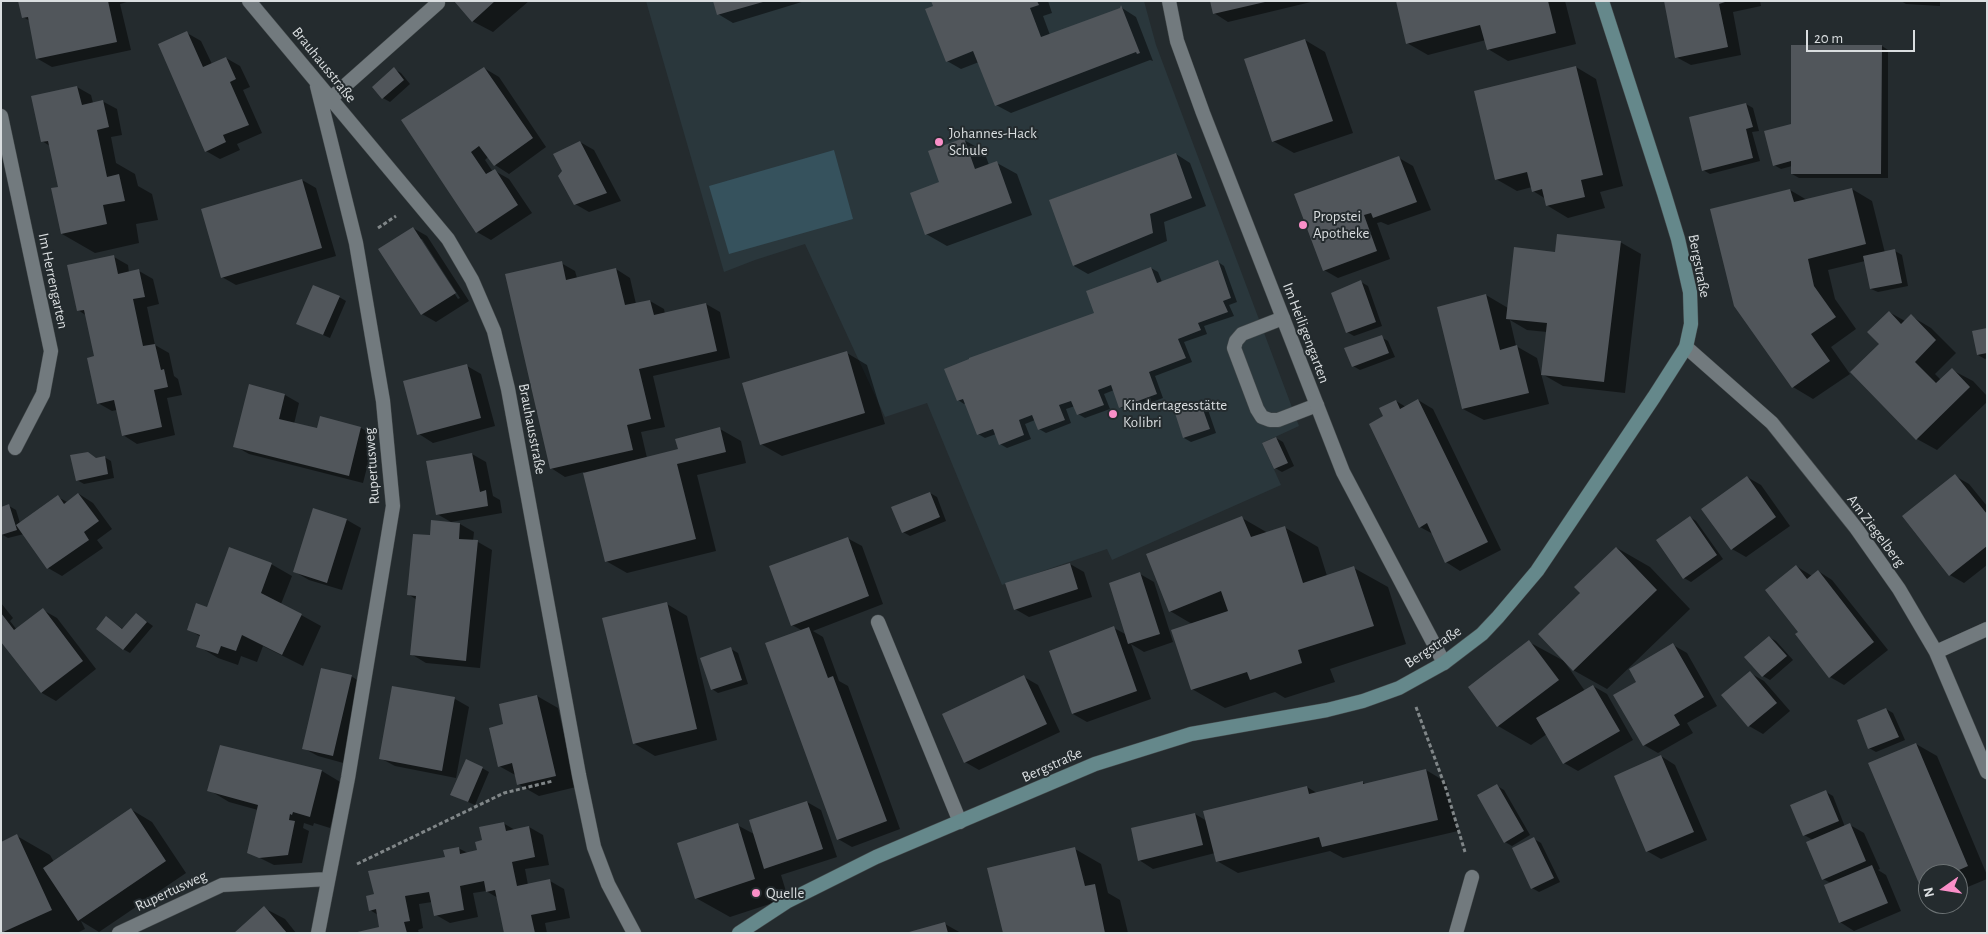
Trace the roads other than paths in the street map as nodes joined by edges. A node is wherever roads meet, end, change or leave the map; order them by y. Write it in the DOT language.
graph roads {
  1 [pos="249,1"];
  2 [pos="1169,1"];
  3 [pos="1602,1"];
  4 [pos="438,3"];
  5 [pos="316,82"];
  6 [pos="330,99"];
  7 [pos="1,116"];
  8 [pos="1283,318"];
  9 [pos="1686,347"];
  10 [pos="1316,405"];
  11 [pos="15,448"];
  12 [pos="878,622"];
  13 [pos="1987,629"];
  14 [pos="1936,652"];
  15 [pos="1444,663"];
  16 [pos="1987,772"];
  17 [pos="960,822"];
  18 [pos="1472,877"];
  19 [pos="328,879"];
  20 [pos="119,933"];
  21 [pos="318,933"];
  22 [pos="634,933"];
  23 [pos="739,933"];
  24 [pos="1456,933"];
  1 -- 5 [label="street, Brauhausstraße"];
  2 -- 8 [label="street, Im Heiligengarten"];
  3 -- 9 [label="main road, Bergstraße"];
  4 -- 6 [label="street"];
  5 -- 6 [label="street, Brauhausstraße"];
  5 -- 19 [label="street, Rupertusweg"];
  6 -- 22 [label="street, Brauhausstraße"];
  7 -- 11 [label="street, Im Herrengarten"];
  8 -- 10 [label="street, Im Heiligengarten"];
  8 -- 10 [label="street"];
  9 -- 14 [label="street, Am Ziegelberg"];
  9 -- 15 [label="main road, Bergstraße"];
  10 -- 15 [label="street, Im Heiligengarten"];
  12 -- 17 [label="street"];
  13 -- 14 [label="street"];
  14 -- 16 [label="street, Am Ziegelberg"];
  15 -- 17 [label="main road, Bergstraße"];
  17 -- 23 [label="main road, Bergstraße"];
  18 -- 24 [label="street"];
  19 -- 20 [label="street, Rupertusweg"];
  19 -- 21 [label="street, Rupertusweg"];
}
